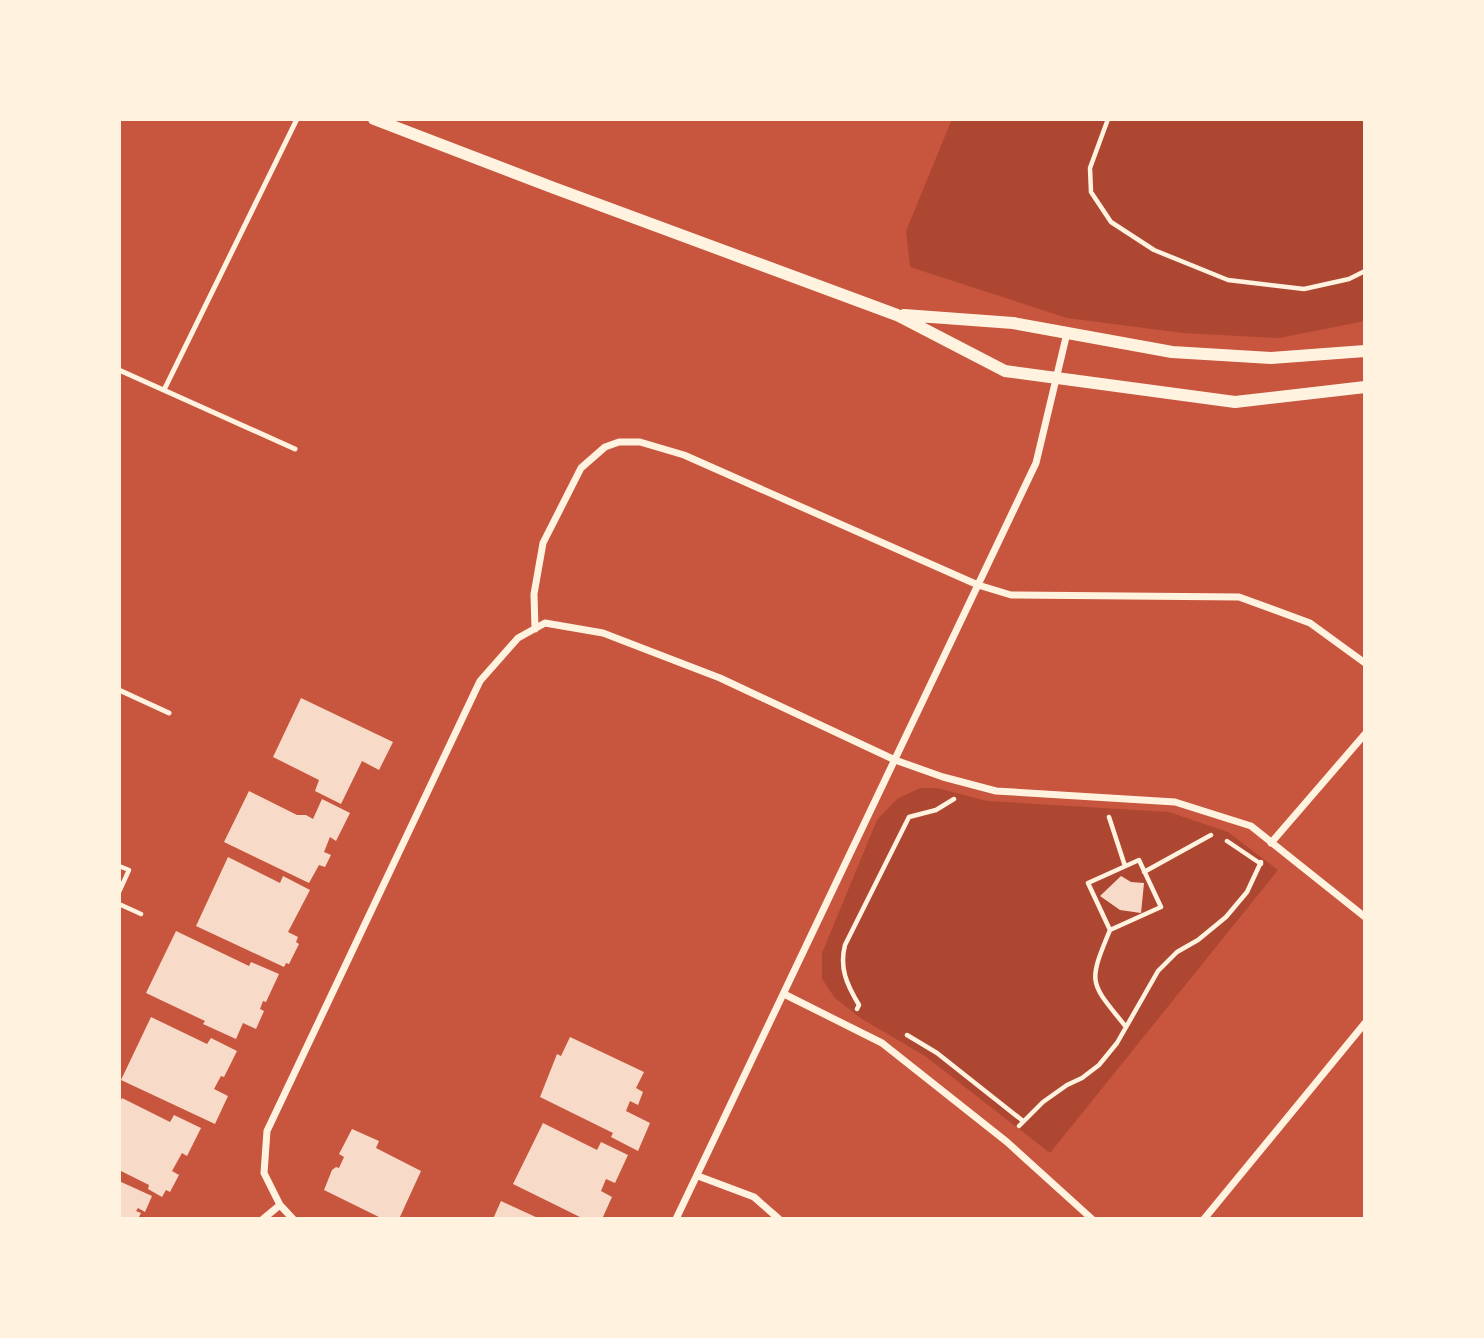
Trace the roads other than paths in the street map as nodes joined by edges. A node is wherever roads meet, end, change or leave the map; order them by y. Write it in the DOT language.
graph roads {
  1 [pos="297,119"];
  2 [pos="374,119"];
  3 [pos="897,315"];
  4 [pos="1067,333"];
  5 [pos="1365,351"];
  6 [pos="119,370"];
  7 [pos="1058,378"];
  8 [pos="1365,387"];
  9 [pos="164,390"];
  10 [pos="295,449"];
  11 [pos="978,585"];
  12 [pos="536,629"];
  13 [pos="1365,663"];
  14 [pos="119,690"];
  15 [pos="169,713"];
  16 [pos="1365,734"];
  17 [pos="895,760"];
  18 [pos="1271,843"];
  19 [pos="1365,917"];
  20 [pos="784,994"];
  21 [pos="1365,1023"];
  22 [pos="698,1176"];
  23 [pos="280,1205"];
  24 [pos="263,1219"];
  25 [pos="293,1219"];
  26 [pos="676,1219"];
  27 [pos="779,1219"];
  28 [pos="1092,1219"];
  29 [pos="1204,1219"];
  1 -- 9 [label="lane"];
  2 -- 3 [label="street"];
  3 -- 4 [label="street"];
  3 -- 7 [label="street"];
  4 -- 5 [label="street"];
  4 -- 7 [label="street"];
  6 -- 9 [label="lane"];
  7 -- 8 [label="street"];
  7 -- 11 [label="street"];
  9 -- 10 [label="lane"];
  11 -- 12 [label="street"];
  11 -- 13 [label="street"];
  11 -- 17 [label="street"];
  12 -- 17 [label="street"];
  12 -- 23 [label="street"];
  14 -- 15 [label="lane"];
  16 -- 18 [label="street"];
  17 -- 18 [label="street"];
  17 -- 20 [label="street"];
  18 -- 19 [label="street"];
  20 -- 22 [label="street"];
  20 -- 28 [label="street"];
  21 -- 29 [label="street"];
  22 -- 26 [label="street"];
  22 -- 27 [label="street"];
  23 -- 24 [label="street"];
  23 -- 25 [label="street"];
}
